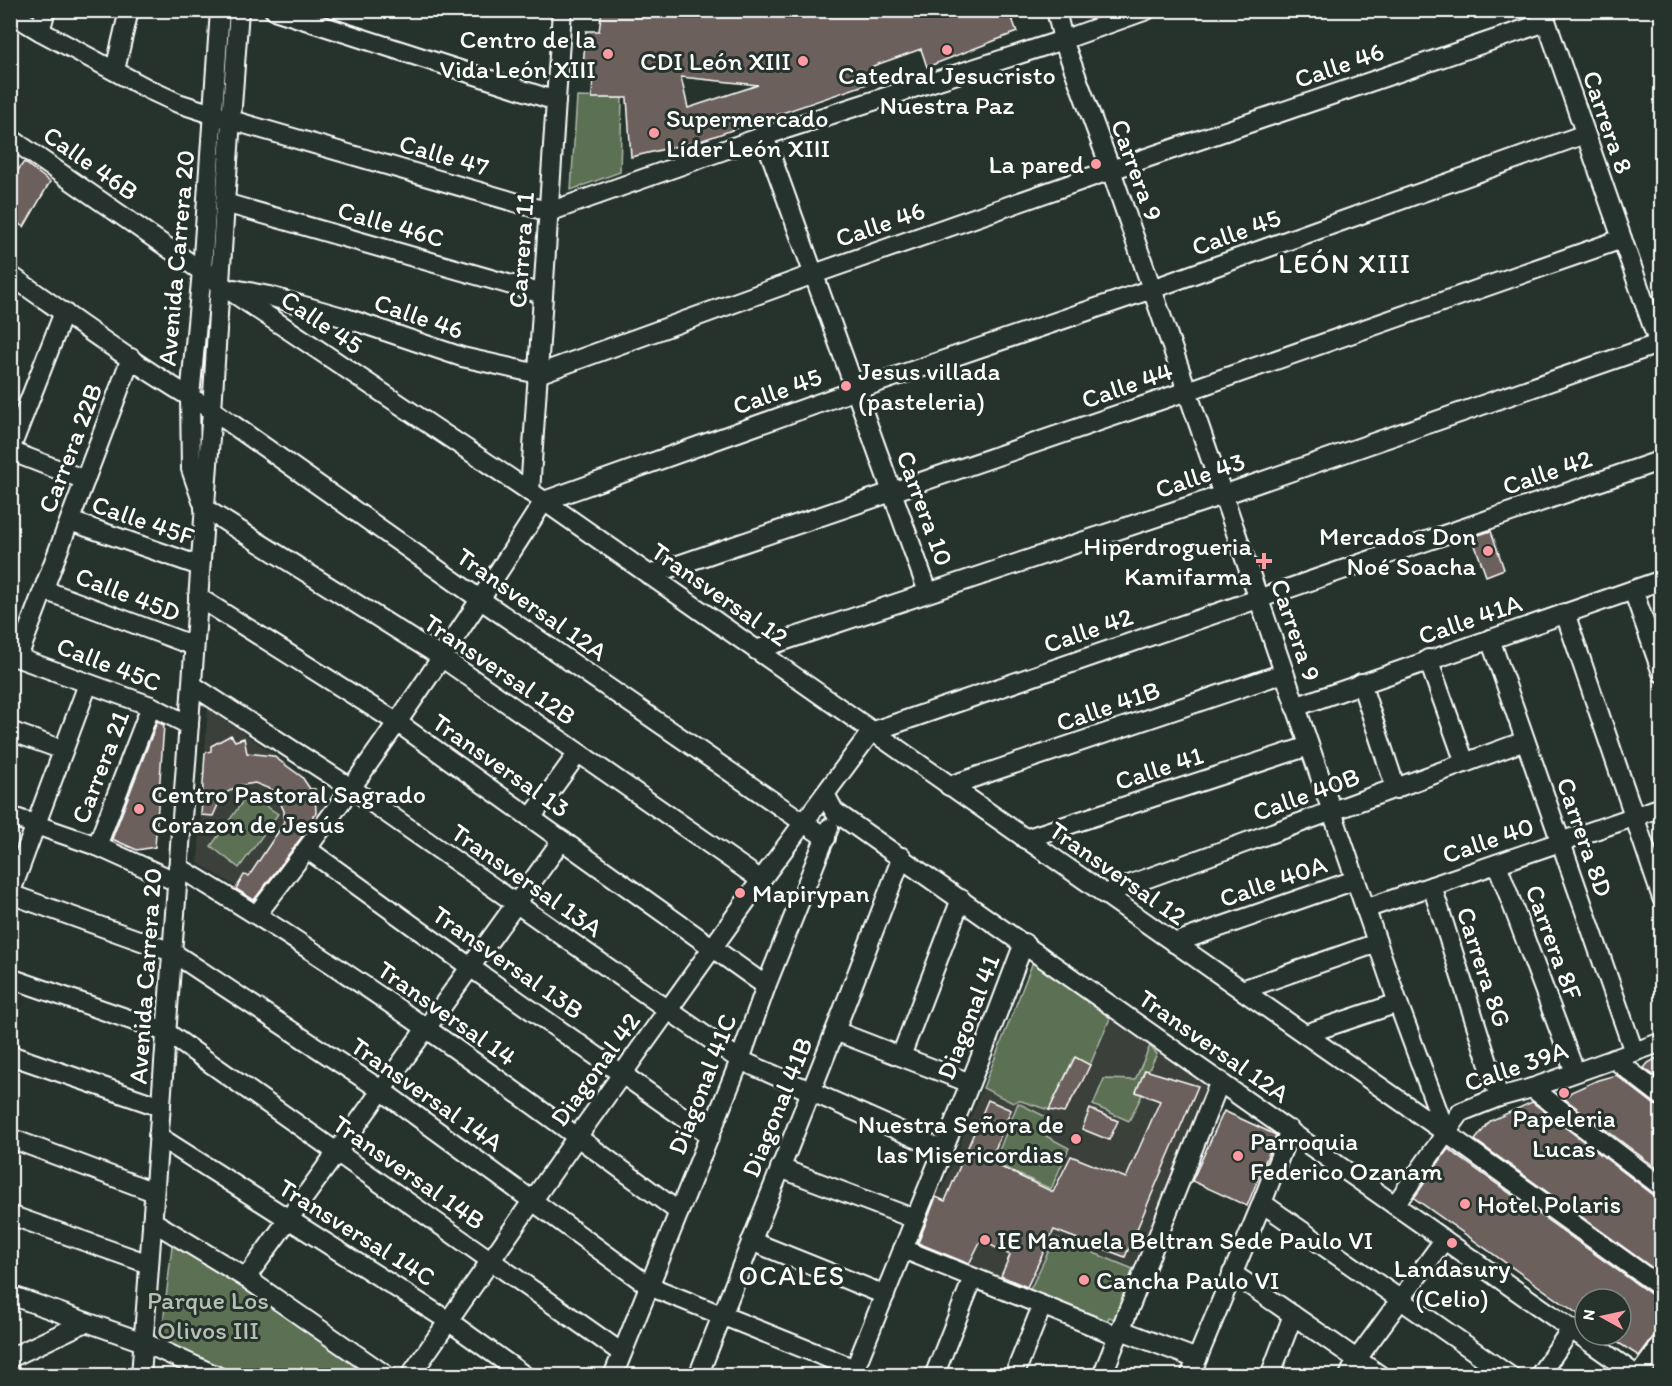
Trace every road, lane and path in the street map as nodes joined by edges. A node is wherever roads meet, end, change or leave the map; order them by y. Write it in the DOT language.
graph roads {
  1 [pos="46,10"];
  2 [pos="129,10"];
  3 [pos="220,10"];
  4 [pos="239,10"];
  5 [pos="274,10"];
  6 [pos="562,10"];
  7 [pos="1056,10"];
  8 [pos="1147,10"];
  9 [pos="10,13"];
  10 [pos="1544,16"];
  11 [pos="40,31"];
  12 [pos="1063,40"];
  13 [pos="115,70"];
  14 [pos="556,101"];
  15 [pos="213,115"];
  16 [pos="231,120"];
  17 [pos="1585,134"];
  18 [pos="764,136"];
  19 [pos="10,138"];
  20 [pos="1111,170"];
  21 [pos="225,203"];
  22 [pos="549,212"];
  23 [pos="1622,239"];
  24 [pos="202,271"];
  25 [pos="814,274"];
  26 [pos="10,275"];
  27 [pos="224,286"];
  28 [pos="1152,289"];
  29 [pos="543,294"];
  30 [pos="64,312"];
  31 [pos="1660,349"];
  32 [pos="131,358"];
  33 [pos="538,374"];
  34 [pos="856,390"];
  35 [pos="1187,391"];
  36 [pos="190,397"];
  37 [pos="212,410"];
  38 [pos="10,450"];
  39 [pos="1662,460"];
  40 [pos="85,480"];
  41 [pos="892,493"];
  42 [pos="1222,495"];
  43 [pos="537,497"];
  44 [pos="204,508"];
  45 [pos="69,521"];
  46 [pos="200,566"];
  47 [pos="649,575"];
  48 [pos="1662,580"];
  49 [pos="44,590"];
  50 [pos="1633,590"];
  51 [pos="928,592"];
  52 [pos="198,597"];
  53 [pos="1258,598"];
  54 [pos="481,600"];
  55 [pos="1565,613"];
  56 [pos="1490,639"];
  57 [pos="194,646"];
  58 [pos="756,650"];
  59 [pos="14,656"];
  60 [pos="441,657"];
  61 [pos="1428,659"];
  62 [pos="1284,673"];
  63 [pos="1662,673"];
  64 [pos="1361,683"];
  65 [pos="88,684"];
  66 [pos="192,685"];
  67 [pos="151,706"];
  68 [pos="1295,706"];
  69 [pos="398,723"];
  70 [pos="189,725"];
  71 [pos="10,731"];
  72 [pos="871,732"];
  73 [pos="1525,741"];
  74 [pos="1309,746"];
  75 [pos="63,750"];
  76 [pos="578,753"];
  77 [pos="1465,763"];
  78 [pos="949,786"];
  79 [pos="351,788"];
  80 [pos="1396,789"];
  81 [pos="825,794"];
  82 [pos="1662,807"];
  83 [pos="834,811"];
  84 [pos="1332,812"];
  85 [pos="10,816"];
  86 [pos="1634,817"];
  87 [pos="531,818"];
  88 [pos="802,823"];
  89 [pos="36,824"];
  90 [pos="826,838"];
  91 [pos="1025,839"];
  92 [pos="562,840"];
  93 [pos="1560,842"];
  94 [pos="97,846"];
  95 [pos="308,849"];
  96 [pos="902,858"];
  97 [pos="1497,864"];
  98 [pos="178,874"];
  99 [pos="761,880"];
  100 [pos="1355,880"];
  101 [pos="1432,886"];
  102 [pos="10,894"];
  103 [pos="1104,894"];
  104 [pos="961,898"];
  105 [pos="1662,898"];
  106 [pos="516,903"];
  107 [pos="1365,909"];
  108 [pos="257,914"];
  109 [pos="1024,943"];
  110 [pos="1174,943"];
  111 [pos="1377,943"];
  112 [pos="713,948"];
  113 [pos="172,952"];
  114 [pos="470,967"];
  115 [pos="10,978"];
  116 [pos="766,986"];
  117 [pos="1242,990"];
  118 [pos="1398,1004"];
  119 [pos="668,1010"];
  120 [pos="426,1027"];
  121 [pos="835,1031"];
  122 [pos="166,1032"];
  123 [pos="1305,1034"];
  124 [pos="1662,1042"];
  125 [pos="1634,1052"];
  126 [pos="10,1055"];
  127 [pos="901,1056"];
  128 [pos="1614,1059"];
  129 [pos="740,1060"];
  130 [pos="1575,1072"];
  131 [pos="622,1075"];
  132 [pos="1220,1081"];
  133 [pos="970,1083"];
  134 [pos="1532,1088"];
  135 [pos="381,1090"];
  136 [pos="811,1092"];
  137 [pos="1662,1096"];
  138 [pos="1499,1097"];
  139 [pos="161,1107"];
  140 [pos="1290,1130"];
  141 [pos="1446,1133"];
  142 [pos="158,1136"];
  143 [pos="710,1136"];
  144 [pos="577,1137"];
  145 [pos="10,1138"];
  146 [pos="943,1149"];
  147 [pos="336,1152"];
  148 [pos="780,1168"];
  149 [pos="1662,1187"];
  150 [pos="154,1192"];
  151 [pos="532,1200"];
  152 [pos="1262,1203"];
  153 [pos="1395,1205"];
  154 [pos="679,1212"];
  155 [pos="10,1215"];
  156 [pos="288,1219"];
  157 [pos="915,1219"];
  158 [pos="152,1221"];
  159 [pos="1444,1240"];
  160 [pos="751,1241"];
  161 [pos="903,1249"];
  162 [pos="490,1260"];
  163 [pos="149,1264"];
  164 [pos="1232,1274"];
  165 [pos="246,1278"];
  166 [pos="973,1278"];
  167 [pos="649,1286"];
  168 [pos="1662,1288"];
  169 [pos="10,1295"];
  170 [pos="885,1295"];
  171 [pos="1402,1300"];
  172 [pos="1042,1306"];
  173 [pos="1293,1315"];
  174 [pos="722,1316"];
  175 [pos="447,1320"];
  176 [pos="86,1322"];
  177 [pos="1571,1329"];
  178 [pos="1120,1333"];
  179 [pos="143,1342"];
  180 [pos="1662,1344"];
  181 [pos="622,1353"];
  182 [pos="10,1358"];
  183 [pos="1194,1367"];
  184 [pos="1353,1367"];
  185 [pos="853,1372"];
  186 [pos="141,1376"];
  187 [pos="217,1376"];
  188 [pos="387,1376"];
  189 [pos="410,1376"];
  190 [pos="525,1376"];
  191 [pos="613,1376"];
  192 [pos="698,1376"];
  193 [pos="934,1376"];
  194 [pos="1014,1376"];
  195 [pos="1102,1376"];
  196 [pos="1270,1376"];
  197 [pos="1381,1376"];
  198 [pos="1510,1376"];
  199 [pos="1539,1376"];
  200 [pos="1638,1376"];
  1 -- 11 [label="street"];
  2 -- 13 [label="street"];
  3 -- 15 [label="street, Avenida Carrera 20"];
  4 -- 16 [label="street, Avenida Carrera 20"];
  5 -- 14 [label="street"];
  6 -- 14 [label="street, Carrera 11"];
  7 -- 12 [label="street, Carrera 9"];
  8 -- 12 [label="street"];
  9 -- 11 [label="street, Calle 47"];
  10 -- 17 [label="street, Carrera 8"];
  10 -- 20 [label="street, Calle 46"];
  11 -- 13 [label="street, Calle 47"];
  12 -- 18 [label="street"];
  12 -- 20 [label="street, Carrera 9"];
  13 -- 15 [label="street, Calle 47"];
  14 -- 22 [label="street, Carrera 11"];
  15 -- 16 [label="street, Calle 47"];
  15 -- 24 [label="street, Avenida Carrera 20"];
  16 -- 21 [label="street, Avenida Carrera 20"];
  16 -- 22 [label="street, Calle 47"];
  17 -- 23 [label="street, Carrera 8"];
  17 -- 28 [label="street, Calle 45"];
  18 -- 22 [label="street"];
  18 -- 25 [label="street, Carrera 10"];
  19 -- 24 [label="street, Calle 46B"];
  20 -- 25 [label="street, Calle 46"];
  20 -- 28 [label="street, Carrera 9"];
  21 -- 27 [label="street, Avenida Carrera 20"];
  21 -- 29 [label="street, Calle 46C"];
  22 -- 29 [label="street, Carrera 11"];
  23 -- 31 [label="street, Carrera 8"];
  23 -- 35 [label="street, Calle 44"];
  24 -- 27 [label="street, Calle 45"];
  24 -- 36 [label="street, Avenida Carrera 20"];
  25 -- 33 [label="street, Calle 46"];
  25 -- 34 [label="street, Carrera 10"];
  26 -- 30 [label="street, Transversal 12A"];
  27 -- 33 [label="street, Calle 46"];
  27 -- 37 [label="street, Avenida Carrera 20"];
  27 -- 43 [label="street, Calle 45"];
  28 -- 34 [label="street, Calle 45"];
  28 -- 35 [label="street, Carrera 9"];
  29 -- 33 [label="street, Carrera 11"];
  30 -- 32 [label="street, Transversal 12A"];
  30 -- 38 [label="street"];
  31 -- 42 [label="street, Calle 43"];
  32 -- 36 [label="street, Transversal 12A"];
  32 -- 40 [label="street, Carrera 22B"];
  33 -- 43 [label="street, Carrera 11"];
  34 -- 41 [label="street, Carrera 10"];
  34 -- 43 [label="street, Calle 45"];
  35 -- 41 [label="street, Calle 44"];
  35 -- 42 [label="street, Carrera 9"];
  36 -- 37 [label="street, Transversal 12A"];
  36 -- 44 [label="street, Avenida Carrera 20"];
  37 -- 44 [label="street, Avenida Carrera 20"];
  37 -- 54 [label="street, Transversal 12A"];
  38 -- 40 [label="street"];
  39 -- 53 [label="street, Calle 42"];
  40 -- 45 [label="street, Carrera 22B"];
  41 -- 47 [label="street, Calle 44"];
  41 -- 51 [label="street, Carrera 10"];
  42 -- 51 [label="street, Calle 43"];
  42 -- 53 [label="street, Carrera 9"];
  43 -- 47 [label="street, Transversal 12"];
  43 -- 54 [label="street"];
  44 -- 46 [label="street, Avenida Carrera 20"];
  44 -- 60 [label="street, Transversal 12B"];
  45 -- 46 [label="street, Calle 45F"];
  45 -- 49 [label="street, Carrera 22B"];
  46 -- 52 [label="street, Avenida Carrera 20"];
  47 -- 58 [label="street, Transversal 12"];
  48 -- 50 [label="street, Calle 41A"];
  49 -- 57 [label="street, Calle 45D"];
  49 -- 59 [label="street, Carrera 22B"];
  50 -- 55 [label="street, Calle 41A"];
  50 -- 63 [label="street"];
  51 -- 58 [label="street, Calle 43"];
  52 -- 57 [label="street, Avenida Carrera 20"];
  52 -- 69 [label="street, Transversal 13"];
  53 -- 62 [label="street, Carrera 9"];
  53 -- 72 [label="street, Calle 42"];
  54 -- 60 [label="street"];
  54 -- 88 [label="street, Transversal 12A"];
  55 -- 56 [label="street, Calle 41A"];
  55 -- 86 [label="street"];
  56 -- 61 [label="street, Calle 41A"];
  56 -- 73 [label="street, Carrera 8D"];
  57 -- 66 [label="street, Avenida Carrera 20"];
  58 -- 72 [label="street, Transversal 12"];
  59 -- 65 [label="street, Calle 45C"];
  60 -- 69 [label="street"];
  60 -- 76 [label="street, Transversal 12B"];
  61 -- 64 [label="street, Calle 41A"];
  61 -- 77 [label="street"];
  62 -- 68 [label="street, Carrera 9"];
  62 -- 78 [label="street, Calle 41B"];
  64 -- 68 [label="street, Calle 41A"];
  64 -- 80 [label="street"];
  65 -- 67 [label="street, Calle 45C"];
  65 -- 75 [label="street"];
  66 -- 70 [label="street, Avenida Carrera 20"];
  66 -- 79 [label="street, Transversal 13A"];
  67 -- 70 [label="street, Calle 45C"];
  67 -- 94 [label="street, Carrera 21"];
  68 -- 74 [label="street, Carrera 9"];
  69 -- 79 [label="street"];
  69 -- 87 [label="street, Transversal 13"];
  70 -- 98 [label="street, Avenida Carrera 20"];
  71 -- 75 [label="street"];
  72 -- 78 [label="street, Transversal 12"];
  72 -- 81 [label="street"];
  73 -- 77 [label="street, Calle 40B"];
  73 -- 93 [label="street, Carrera 8D"];
  74 -- 84 [label="street, Carrera 9"];
  74 -- 91 [label="street, Calle 41"];
  75 -- 89 [label="street"];
  76 -- 87 [label="street"];
  76 -- 99 [label="street, Transversal 12B"];
  77 -- 80 [label="street, Calle 40B"];
  78 -- 91 [label="street, Transversal 12"];
  79 -- 95 [label="street"];
  79 -- 106 [label="street, Transversal 13A"];
  80 -- 84 [label="street, Calle 40B"];
  81 -- 83 [label="street, Transversal 12A"];
  81 -- 88 [label="street, Diagonal 42"];
  82 -- 86 [label="street, Calle 40"];
  83 -- 90 [label="street, Diagonal 41C"];
  83 -- 96 [label="street, Transversal 12A"];
  84 -- 100 [label="street, Carrera 9"];
  84 -- 103 [label="street, Calle 40B"];
  85 -- 89 [label="street, Transversal 14"];
  86 -- 93 [label="street, Calle 40"];
  86 -- 105 [label="street"];
  87 -- 92 [label="street, Transversal 13"];
  88 -- 90 [label="street, Transversal 12A"];
  88 -- 99 [label="street, Diagonal 42"];
  89 -- 94 [label="street, Transversal 14"];
  89 -- 102 [label="street"];
  90 -- 116 [label="street, Diagonal 41C"];
  91 -- 103 [label="street, Transversal 12"];
  92 -- 106 [label="street"];
  92 -- 112 [label="street, Transversal 13"];
  93 -- 97 [label="street, Calle 40"];
  93 -- 125 [label="street, Carrera 8D"];
  94 -- 98 [label="street, Transversal 14"];
  95 -- 108 [label="street"];
  95 -- 114 [label="street, Transversal 13B"];
  96 -- 104 [label="street, Transversal 12A"];
  96 -- 121 [label="street, Diagonal 41B"];
  97 -- 101 [label="street, Calle 40"];
  97 -- 130 [label="street, Carrera 8F"];
  98 -- 108 [label="street, Transversal 14"];
  98 -- 113 [label="street, Avenida Carrera 20"];
  99 -- 112 [label="street, Diagonal 42"];
  100 -- 107 [label="street, Carrera 9"];
  100 -- 110 [label="street, Calle 40A"];
  101 -- 107 [label="street, Calle 40"];
  101 -- 138 [label="street, Carrera 8G"];
  102 -- 113 [label="street, Transversal 14A"];
  103 -- 110 [label="street, Transversal 12"];
  104 -- 109 [label="street, Transversal 12A"];
  104 -- 127 [label="street"];
  106 -- 114 [label="street"];
  106 -- 119 [label="street, Transversal 13A"];
  107 -- 111 [label="street, Carrera 9"];
  108 -- 120 [label="street, Transversal 14"];
  109 -- 132 [label="street, Transversal 12A"];
  109 -- 133 [label="street, Diagonal 41"];
  110 -- 117 [label="street, Transversal 12"];
  111 -- 117 [label="street"];
  111 -- 118 [label="street, Carrera 9"];
  112 -- 116 [label="street, Transversal 13"];
  112 -- 119 [label="street, Diagonal 42"];
  113 -- 122 [label="street, Avenida Carrera 20"];
  113 -- 135 [label="street, Transversal 14A"];
  114 -- 120 [label="street"];
  114 -- 131 [label="street, Transversal 13B"];
  115 -- 122 [label="street, Transversal 14B"];
  116 -- 129 [label="street, Diagonal 41C"];
  117 -- 123 [label="street, Transversal 12"];
  118 -- 123 [label="street"];
  118 -- 141 [label="street, Carrera 9"];
  119 -- 129 [label="street, Transversal 13A"];
  119 -- 131 [label="street, Diagonal 42"];
  120 -- 135 [label="street"];
  120 -- 144 [label="street, Transversal 14"];
  121 -- 127 [label="street"];
  121 -- 136 [label="street, Diagonal 41B"];
  122 -- 139 [label="street, Avenida Carrera 20"];
  122 -- 147 [label="street, Transversal 14B"];
  123 -- 141 [label="street, Transversal 12"];
  124 -- 125 [label="street, Calle 39A"];
  125 -- 128 [label="street, Calle 39A"];
  126 -- 139 [label="street"];
  127 -- 133 [label="street"];
  128 -- 130 [label="street, Calle 39A"];
  128 -- 137 [label="street"];
  129 -- 136 [label="street"];
  129 -- 143 [label="street, Diagonal 41C"];
  130 -- 134 [label="street, Calle 39A"];
  131 -- 143 [label="street, Transversal 13B"];
  131 -- 144 [label="street, Diagonal 42"];
  132 -- 140 [label="street, Transversal 12A"];
  132 -- 178 [label="street"];
  133 -- 146 [label="street, Diagonal 41"];
  134 -- 138 [label="street, Calle 39A"];
  134 -- 149 [label="street"];
  135 -- 147 [label="street"];
  135 -- 151 [label="street, Transversal 14A"];
  136 -- 146 [label="street"];
  136 -- 148 [label="street, Diagonal 41B"];
  138 -- 141 [label="street, Calle 39A"];
  139 -- 142 [label="street, Avenida Carrera 20"];
  140 -- 152 [label="street"];
  140 -- 153 [label="street, Transversal 12A"];
  141 -- 153 [label="street, Calle 39A"];
  141 -- 168 [label="street, Transversal 12"];
  142 -- 150 [label="street, Avenida Carrera 20"];
  142 -- 156 [label="street, Transversal 14C"];
  143 -- 154 [label="street, Diagonal 41C"];
  144 -- 151 [label="street, Diagonal 42"];
  144 -- 154 [label="street, Transversal 14"];
  145 -- 150 [label="street"];
  146 -- 157 [label="street, Diagonal 41"];
  147 -- 156 [label="street"];
  147 -- 162 [label="street, Transversal 14B"];
  148 -- 157 [label="street"];
  148 -- 160 [label="street, Diagonal 41B"];
  150 -- 158 [label="street, Avenida Carrera 20"];
  151 -- 162 [label="street, Diagonal 42"];
  151 -- 167 [label="street, Transversal 14A"];
  152 -- 164 [label="street"];
  152 -- 171 [label="street"];
  153 -- 159 [label="street, Transversal 12A"];
  154 -- 167 [label="street, Diagonal 41C"];
  155 -- 163 [label="street"];
  156 -- 165 [label="street"];
  156 -- 175 [label="street, Transversal 14C"];
  157 -- 161 [label="street, Diagonal 41"];
  158 -- 163 [label="street, Avenida Carrera 20"];
  158 -- 165 [label="street"];
  159 -- 171 [label="street"];
  159 -- 177 [label="street, Transversal 12A"];
  160 -- 170 [label="street"];
  160 -- 174 [label="street, Diagonal 41B"];
  161 -- 166 [label="street"];
  161 -- 170 [label="street, Diagonal 41"];
  162 -- 175 [label="street, Diagonal 42"];
  162 -- 181 [label="street, Transversal 14B"];
  163 -- 179 [label="street, Avenida Carrera 20"];
  164 -- 173 [label="street"];
  164 -- 183 [label="street"];
  165 -- 188 [label="street"];
  166 -- 172 [label="street"];
  166 -- 193 [label="street"];
  167 -- 174 [label="street, Transversal 14A"];
  167 -- 181 [label="street, Diagonal 41C"];
  169 -- 176 [label="street"];
  170 -- 185 [label="street, Diagonal 41"];
  171 -- 184 [label="street"];
  171 -- 198 [label="street"];
  172 -- 178 [label="street"];
  172 -- 194 [label="street"];
  173 -- 184 [label="street"];
  173 -- 196 [label="street"];
  174 -- 185 [label="street, Transversal 14A"];
  174 -- 192 [label="street, Diagonal 41B"];
  175 -- 189 [label="street, Diagonal 42"];
  175 -- 190 [label="street, Transversal 14C"];
  176 -- 179 [label="street"];
  176 -- 182 [label="street"];
  177 -- 199 [label="street"];
  177 -- 200 [label="street, Transversal 12A"];
  178 -- 183 [label="street"];
  178 -- 195 [label="street"];
  179 -- 186 [label="street, Avenida Carrera 20"];
  179 -- 187 [label="street"];
  180 -- 200 [label="street"];
  181 -- 191 [label="street, Diagonal 41C"];
  184 -- 197 [label="street"];
}
